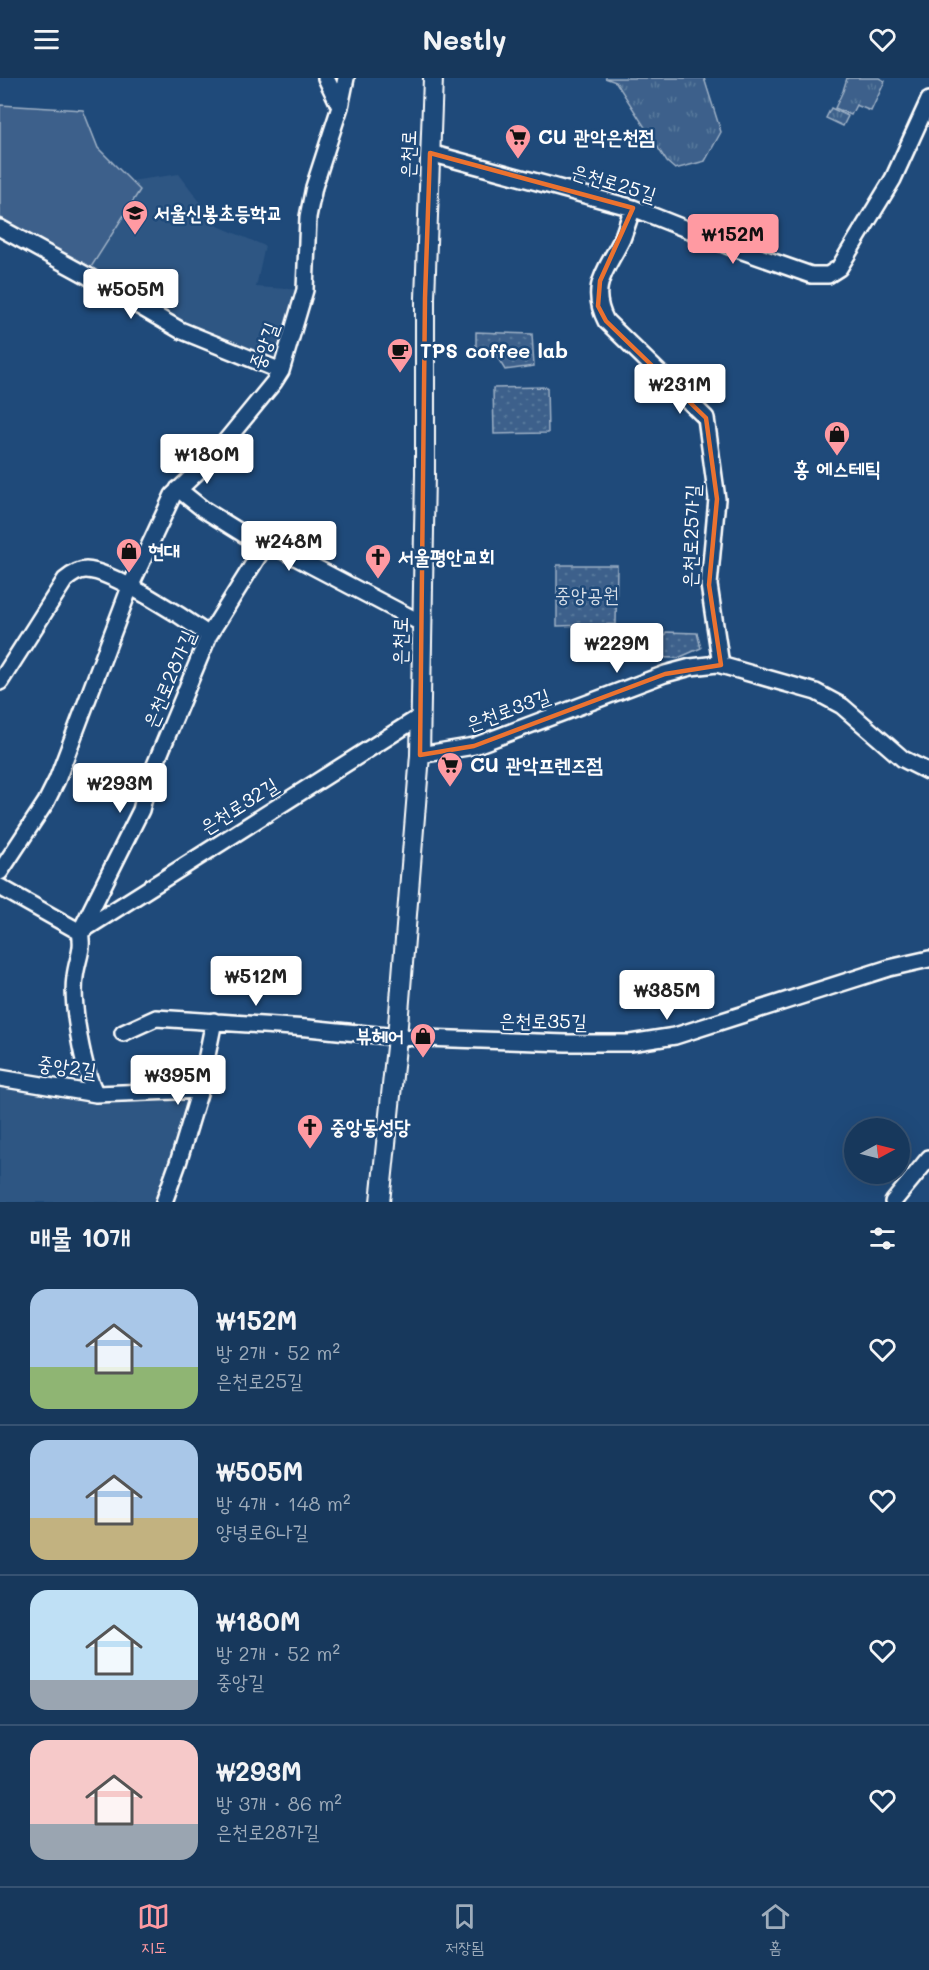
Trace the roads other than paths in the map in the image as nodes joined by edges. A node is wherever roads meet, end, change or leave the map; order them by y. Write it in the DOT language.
graph roads {
  1 [pos="326,78"];
  2 [pos="346,78"];
  3 [pos="433,78"];
  4 [pos="929,100"];
  5 [pos="340,107"];
  6 [pos="430,153"];
  7 [pos="633,208"];
  8 [pos="0,228"];
  9 [pos="280,371"];
  10 [pos="178,489"];
  11 [pos="264,547"];
  12 [pos="130,587"];
  13 [pos="423,624"];
  14 [pos="209,635"];
  15 [pos="721,665"];
  16 [pos="0,682"];
  17 [pos="421,716"];
  18 [pos="420,755"];
  19 [pos="929,772"];
  20 [pos="0,872"];
  21 [pos="0,887"];
  22 [pos="80,932"];
  23 [pos="929,960"];
  24 [pos="214,1020"];
  25 [pos="123,1033"];
  26 [pos="397,1037"];
  27 [pos="0,1078"];
  28 [pos="200,1090"];
  29 [pos="96,1094"];
  30 [pos="929,1158"];
  31 [pos="164,1202"];
  32 [pos="380,1202"];
  33 [pos="893,1202"];
  1 -- 5 [label="street"];
  2 -- 5 [label="street, 중앙길"];
  3 -- 6 [label="main road, 은천로"];
  4 -- 7 [label="street, 은천로25길"];
  5 -- 9 [label="street, 중앙길"];
  6 -- 7 [label="street, 은천로25길"];
  6 -- 13 [label="main road, 은천로"];
  7 -- 15 [label="street, 은천로25가길"];
  8 -- 9 [label="street"];
  9 -- 10 [label="street, 중앙길"];
  10 -- 11 [label="street"];
  10 -- 12 [label="street, 중앙길"];
  11 -- 13 [label="street"];
  11 -- 14 [label="street, 은천로28가길"];
  12 -- 14 [label="street"];
  12 -- 16 [label="street"];
  12 -- 20 [label="street, 중앙길"];
  13 -- 17 [label="main road, 은천로"];
  14 -- 22 [label="street, 은천로28가길"];
  15 -- 18 [label="street, 은천로33길"];
  15 -- 19 [label="street, 은천로33길"];
  17 -- 18 [label="main road, 은천로"];
  17 -- 22 [label="street, 은천로32길"];
  18 -- 26 [label="main road, 은천로"];
  21 -- 22 [label="street"];
  22 -- 29 [label="street, 은천로28가길"];
  23 -- 26 [label="street, 은천로35길"];
  24 -- 25 [label="street, 은천로35길"];
  24 -- 26 [label="street, 은천로35길"];
  24 -- 28 [label="street"];
  26 -- 32 [label="main road, 은천로"];
  27 -- 29 [label="street, 중앙2길"];
  28 -- 29 [label="street, 중앙2길"];
  28 -- 31 [label="street"];
  30 -- 33 [label="street"];
}
